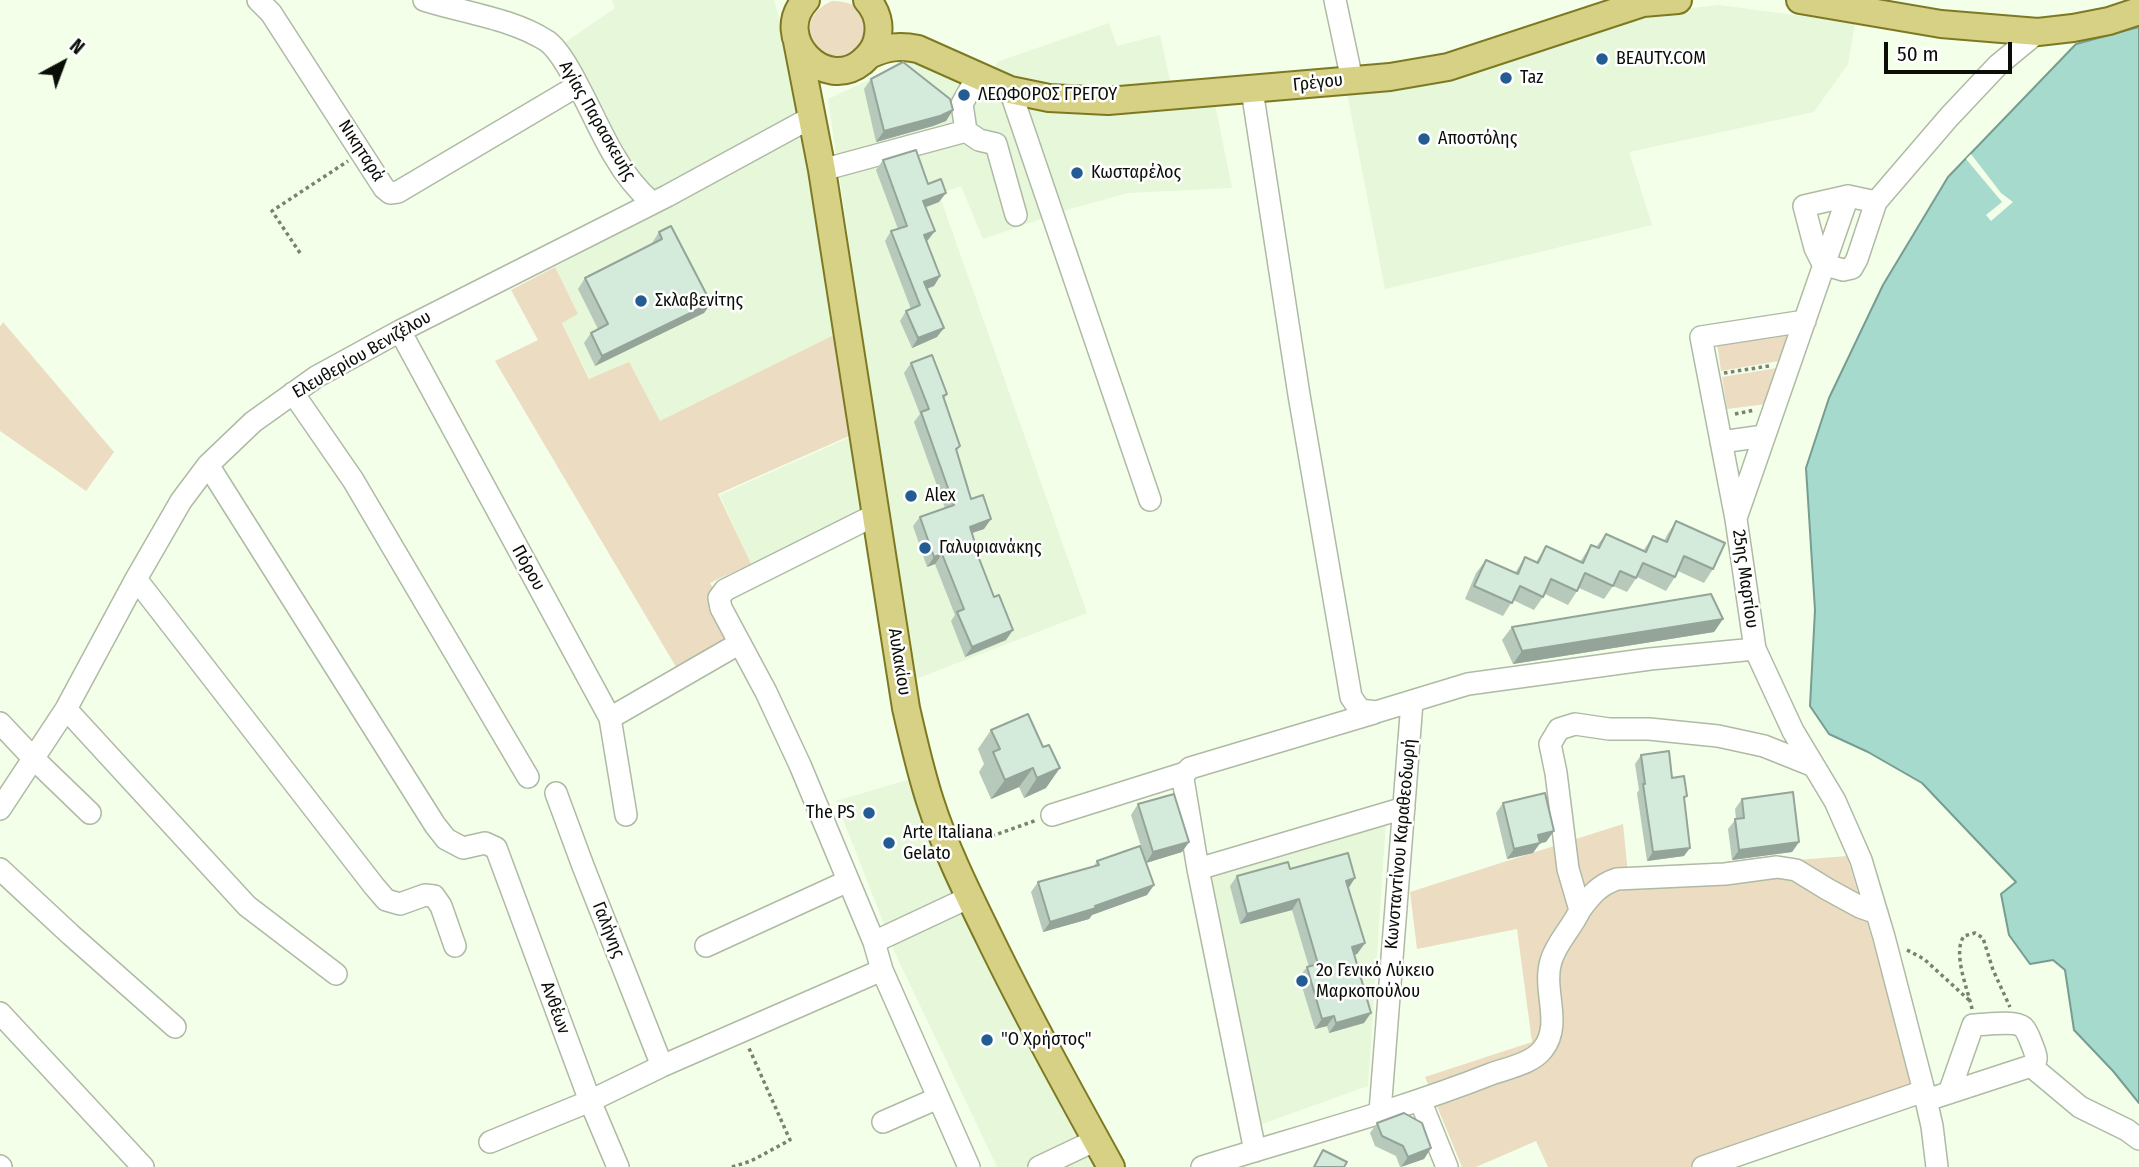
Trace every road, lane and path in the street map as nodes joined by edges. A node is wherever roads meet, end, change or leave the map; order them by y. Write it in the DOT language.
graph roads {
  1 [pos="258,0"];
  2 [pos="424,0"];
  3 [pos="788,0"];
  4 [pos="806,0"];
  5 [pos="1335,0"];
  6 [pos="1678,0"];
  7 [pos="1800,0"];
  8 [pos="869,3"];
  9 [pos="2139,11"];
  10 [pos="2038,32"];
  11 [pos="796,35"];
  12 [pos="869,55"];
  13 [pos="954,65"];
  14 [pos="844,70"];
  15 [pos="977,77"];
  16 [pos="1352,80"];
  17 [pos="577,86"];
  18 [pos="1010,90"];
  19 [pos="1252,90"];
  20 [pos="812,117"];
  21 [pos="966,131"];
  22 [pos="1026,136"];
  23 [pos="996,144"];
  24 [pos="361,152"];
  25 [pos="822,170"];
  26 [pos="1848,197"];
  27 [pos="1876,202"];
  28 [pos="652,203"];
  29 [pos="1016,215"];
  30 [pos="300,253"];
  31 [pos="1823,264"];
  32 [pos="1805,321"];
  33 [pos="400,331"];
  34 [pos="1790,363"];
  35 [pos="1708,376"];
  36 [pos="293,393"];
  37 [pos="1775,407"];
  38 [pos="1716,417"];
  39 [pos="1764,436"];
  40 [pos="1721,442"];
  41 [pos="208,465"];
  42 [pos="1150,500"];
  43 [pos="875,515"];
  44 [pos="1736,519"];
  45 [pos="136,579"];
  46 [pos="740,643"];
  47 [pos="1755,649"];
  48 [pos="1412,702"];
  49 [pos="66,709"];
  50 [pos="1376,712"];
  51 [pos="610,718"];
  52 [pos="0,723"];
  53 [pos="34,759"];
  54 [pos="1814,766"];
  55 [pos="1185,773"];
  56 [pos="528,778"];
  57 [pos="556,793"];
  58 [pos="1404,808"];
  59 [pos="0,809"];
  60 [pos="90,813"];
  61 [pos="626,815"];
  62 [pos="1052,815"];
  63 [pos="935,816"];
  64 [pos="0,869"];
  65 [pos="1198,869"];
  66 [pos="848,881"];
  67 [pos="970,897"];
  68 [pos="1580,910"];
  69 [pos="1877,913"];
  70 [pos="1884,937"];
  71 [pos="874,942"];
  72 [pos="455,946"];
  73 [pos="706,946"];
  74 [pos="882,970"];
  75 [pos="336,974"];
  76 [pos="1970,1001"];
  77 [pos="0,1013"];
  78 [pos="2014,1024"];
  79 [pos="1973,1025"];
  80 [pos="175,1027"];
  81 [pos="741,1032"];
  82 [pos="663,1066"];
  83 [pos="2031,1066"];
  84 [pos="1950,1093"];
  85 [pos="1926,1096"];
  86 [pos="938,1098"];
  87 [pos="1420,1100"];
  88 [pos="590,1101"];
  89 [pos="1380,1112"];
  90 [pos="884,1122"];
  91 [pos="2139,1139"];
  92 [pos="1096,1140"];
  93 [pos="490,1142"];
  94 [pos="1255,1151"];
  95 [pos="143,1167"];
  96 [pos="618,1167"];
  97 [pos="732,1167"];
  98 [pos="969,1167"];
  99 [pos="1038,1167"];
  100 [pos="1111,1167"];
  101 [pos="1202,1167"];
  102 [pos="1447,1167"];
  103 [pos="1703,1167"];
  104 [pos="1937,1167"];
  1 -- 24 [label="street, Νικηταρά"];
  2 -- 17 [label="street, Αγίας Παρασκευής"];
  3 -- 11 [label="main road, Αυλακίου"];
  4 -- 11 [label="main road"];
  5 -- 16 [label="street"];
  6 -- 16 [label="main road, Γρέγου"];
  7 -- 10 [label="main road"];
  8 -- 12 [label="main road"];
  8 -- 13 [label="main road, Γρέγου"];
  9 -- 10 [label="main road"];
  10 -- 27 [label="street"];
  11 -- 14 [label="main road"];
  11 -- 20 [label="main road, Αυλακίου"];
  12 -- 13 [label="main road, Γρέγου"];
  12 -- 14 [label="main road, Γρέγου"];
  13 -- 15 [label="main road, Γρέγου"];
  14 -- 20 [label="main road"];
  15 -- 18 [label="main road, Γρέγου"];
  15 -- 21 [label="street"];
  16 -- 19 [label="main road, Γρέγου"];
  17 -- 24 [label="street, Νικηταρά"];
  17 -- 28 [label="street, Αγίας Παρασκευής"];
  18 -- 19 [label="main road, Γρέγου"];
  18 -- 22 [label="street"];
  19 -- 50 [label="street"];
  20 -- 25 [label="main road, Αυλακίου"];
  20 -- 28 [label="street, Ελευθερίου Βενιζέλου"];
  21 -- 23 [label="street"];
  21 -- 25 [label="street"];
  22 -- 23 [label="street"];
  22 -- 42 [label="street"];
  23 -- 29 [label="street"];
  24 -- 30 [label="path"];
  25 -- 43 [label="main road, Αυλακίου"];
  26 -- 27 [label="street"];
  26 -- 31 [label="street, 25ης Μαρτίου"];
  26 -- 31 [label="street"];
  27 -- 31 [label="street"];
  28 -- 33 [label="street, Ελευθερίου Βενιζέλου"];
  31 -- 32 [label="street, 25ης Μαρτίου"];
  32 -- 34 [label="street, 25ης Μαρτίου"];
  32 -- 35 [label="street"];
  33 -- 36 [label="street, Ελευθερίου Βενιζέλου"];
  33 -- 51 [label="street, Πόρου"];
  34 -- 35 [label="path"];
  34 -- 37 [label="street, 25ης Μαρτίου"];
  35 -- 38 [label="street"];
  36 -- 41 [label="street, Ελευθερίου Βενιζέλου"];
  36 -- 56 [label="street"];
  37 -- 38 [label="path"];
  37 -- 39 [label="street, 25ης Μαρτίου"];
  38 -- 40 [label="street"];
  39 -- 40 [label="street"];
  39 -- 44 [label="street, 25ης Μαρτίου"];
  40 -- 44 [label="street"];
  41 -- 45 [label="street, Ελευθερίου Βενιζέλου"];
  41 -- 88 [label="street, Ανθέων"];
  43 -- 46 [label="street"];
  43 -- 63 [label="main road, Αυλακίου"];
  44 -- 47 [label="street, 25ης Μαρτίου"];
  45 -- 49 [label="street, Ελευθερίου Βενιζέλου"];
  45 -- 72 [label="street"];
  46 -- 51 [label="street"];
  46 -- 66 [label="street"];
  47 -- 48 [label="street"];
  47 -- 54 [label="street, 25ης Μαρτίου"];
  48 -- 50 [label="street"];
  48 -- 58 [label="street, Κωνσταντίνου Καραθεοδωρή"];
  49 -- 53 [label="street, Ελευθερίου Βενιζέλου"];
  49 -- 75 [label="street"];
  50 -- 55 [label="street"];
  51 -- 61 [label="street, Πόρου"];
  52 -- 53 [label="street"];
  53 -- 59 [label="street, Ελευθερίου Βενιζέλου"];
  53 -- 60 [label="street"];
  54 -- 68 [label="street"];
  54 -- 69 [label="street, 25ης Μαρτίου"];
  55 -- 62 [label="street"];
  55 -- 65 [label="street"];
  57 -- 82 [label="street, Γαλήνης"];
  58 -- 65 [label="street"];
  58 -- 89 [label="street, Κωνσταντίνου Καραθεοδωρή"];
  62 -- 63 [label="path"];
  63 -- 67 [label="main road, Αυλακίου"];
  64 -- 80 [label="street"];
  65 -- 94 [label="street"];
  66 -- 71 [label="street"];
  66 -- 73 [label="street"];
  67 -- 71 [label="street"];
  67 -- 92 [label="main road, Αυλακίου"];
  68 -- 69 [label="street"];
  68 -- 87 [label="street"];
  69 -- 70 [label="street, 25ης Μαρτίου"];
  70 -- 76 [label="path"];
  70 -- 85 [label="street, 25ης Μαρτίου"];
  71 -- 74 [label="street"];
  74 -- 81 [label="street"];
  74 -- 86 [label="street"];
  76 -- 78 [label="path"];
  76 -- 79 [label="path"];
  77 -- 95 [label="street"];
  78 -- 79 [label="street"];
  78 -- 83 [label="street"];
  79 -- 84 [label="street"];
  81 -- 82 [label="street"];
  81 -- 97 [label="path"];
  82 -- 88 [label="street"];
  83 -- 84 [label="street"];
  83 -- 91 [label="street"];
  84 -- 85 [label="street"];
  85 -- 103 [label="street"];
  85 -- 104 [label="street, 25ης Μαρτίου"];
  86 -- 90 [label="street"];
  86 -- 98 [label="street"];
  87 -- 89 [label="street"];
  87 -- 102 [label="street"];
  88 -- 93 [label="street"];
  88 -- 96 [label="street, Ανθέων"];
  89 -- 94 [label="street"];
  92 -- 99 [label="street"];
  92 -- 100 [label="main road, Αυλακίου"];
  94 -- 101 [label="street"];
}
